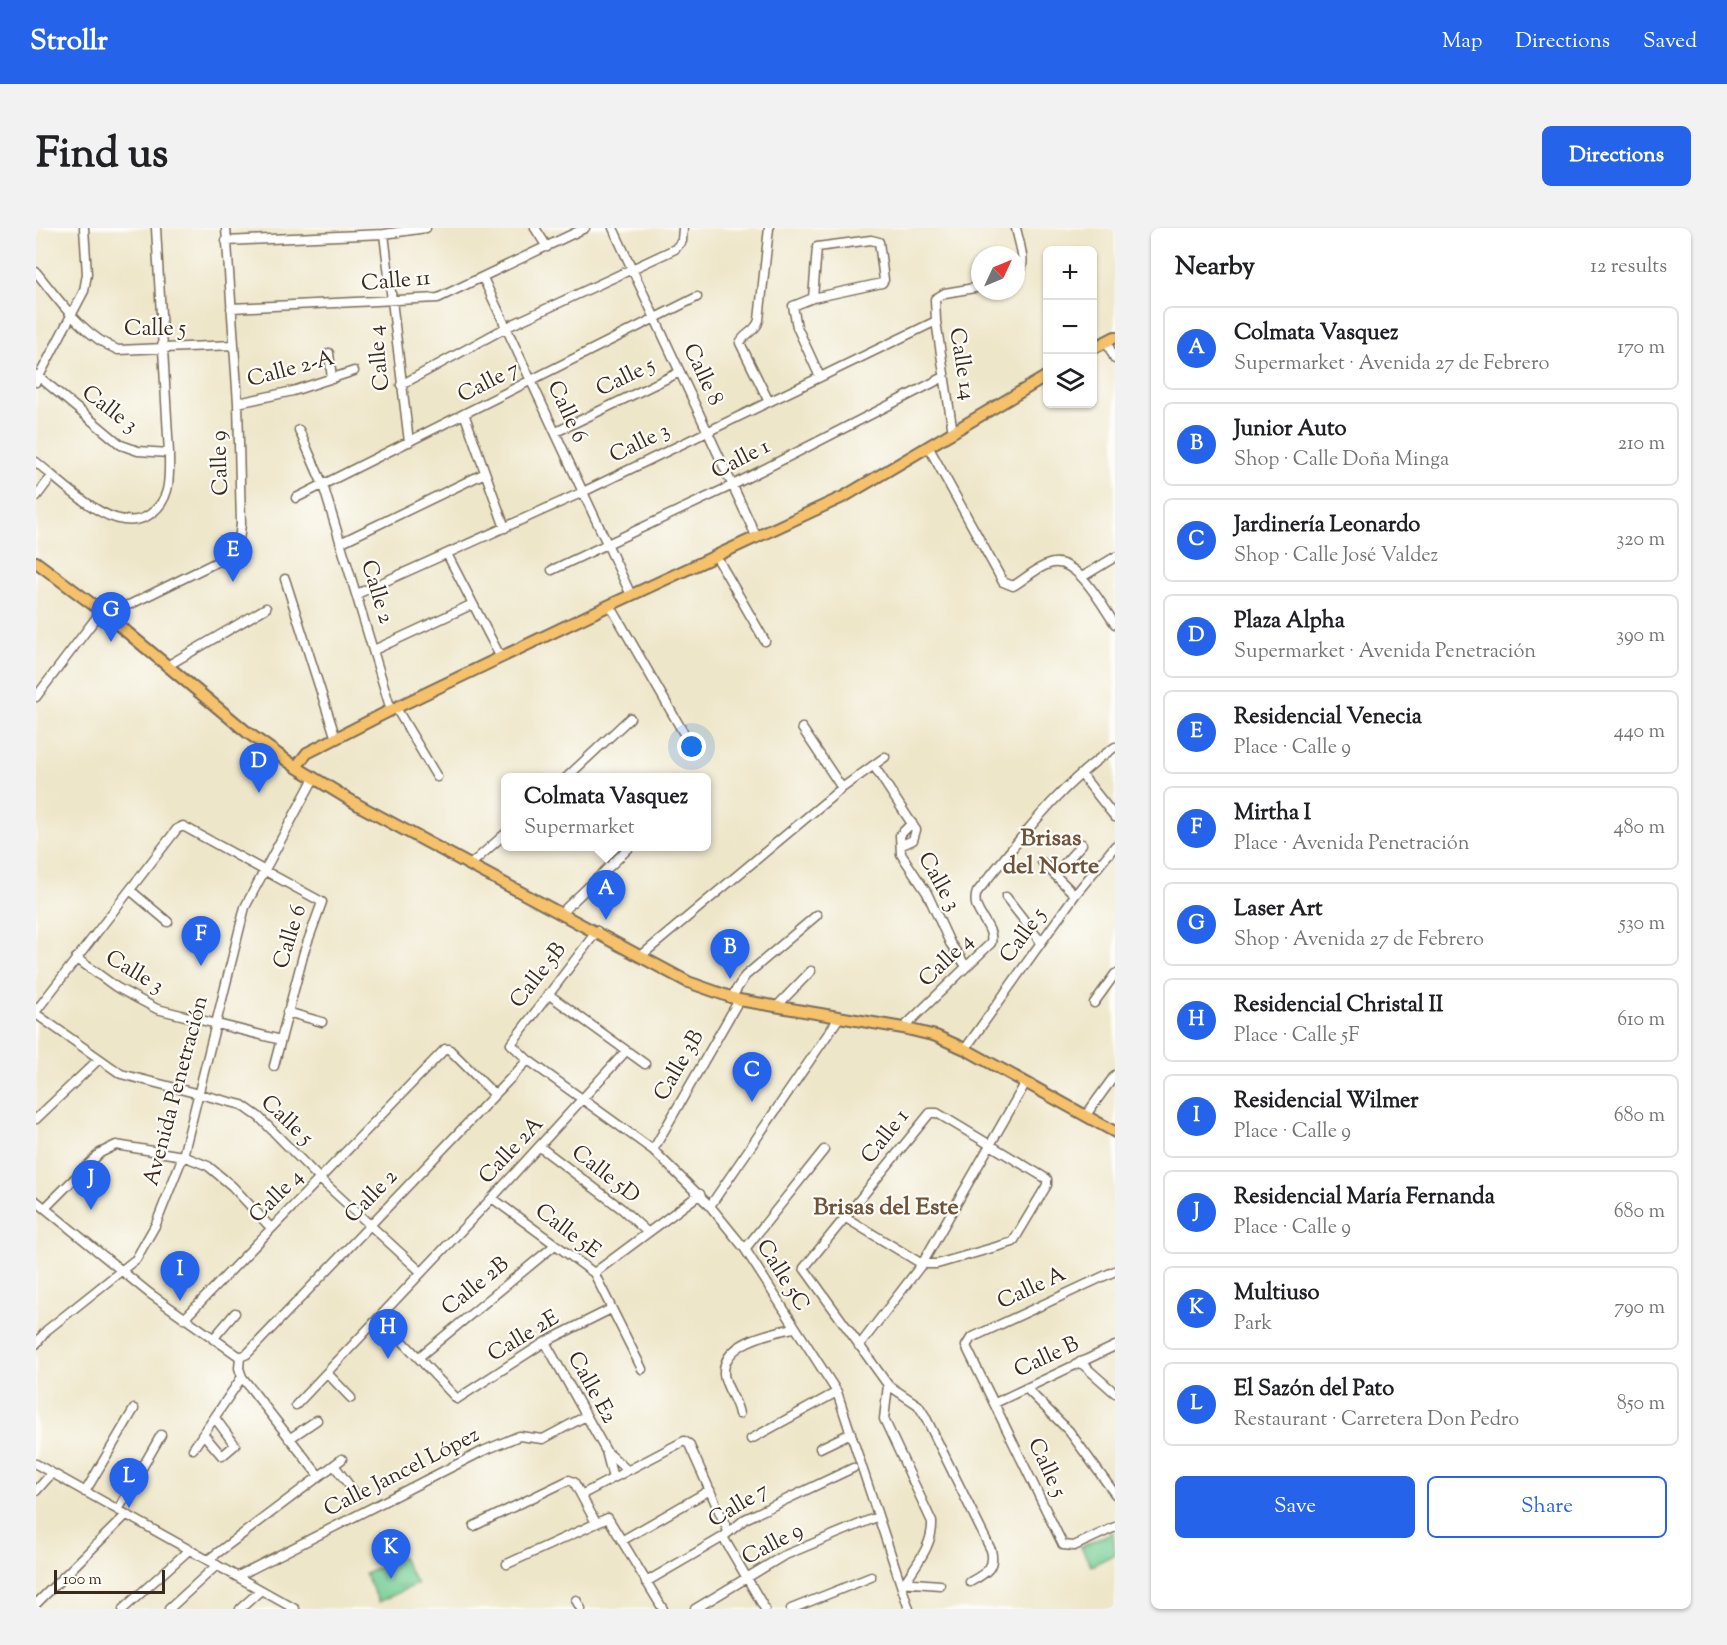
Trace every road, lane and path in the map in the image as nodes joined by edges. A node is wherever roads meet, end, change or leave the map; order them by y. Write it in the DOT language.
graph roads {
  1 [pos="84,228"];
  2 [pos="156,228"];
  3 [pos="226,228"];
  4 [pos="426,228"];
  5 [pos="536,228"];
  6 [pos="585,228"];
  7 [pos="613,228"];
  8 [pos="683,228"];
  9 [pos="768,228"];
  10 [pos="1016,228"];
  11 [pos="384,234"];
  12 [pos="226,241"];
  13 [pos="1020,246"];
  14 [pos="547,247"];
  15 [pos="632,269"];
  16 [pos="36,272"];
  17 [pos="483,278"];
  18 [pos="971,289"];
  19 [pos="697,297"];
  20 [pos="813,298"];
  21 [pos="392,302"];
  22 [pos="231,308"];
  23 [pos="72,316"];
  24 [pos="656,317"];
  25 [pos="936,321"];
  26 [pos="507,327"];
  27 [pos="1111,339"];
  28 [pos="234,345"];
  29 [pos="1097,346"];
  30 [pos="164,350"];
  31 [pos="329,353"];
  32 [pos="1115,359"];
  33 [pos="354,371"];
  34 [pos="680,372"];
  35 [pos="944,376"];
  36 [pos="820,377"];
  37 [pos="37,378"];
  38 [pos="1043,378"];
  39 [pos="332,379"];
  40 [pos="531,381"];
  41 [pos="401,386"];
  42 [pos="238,402"];
  43 [pos="769,402"];
  44 [pos="465,416"];
  45 [pos="299,430"];
  46 [pos="708,431"];
  47 [pos="556,432"];
  48 [pos="953,434"];
  49 [pos="409,442"];
  50 [pos="929,448"];
  51 [pos="169,453"];
  52 [pos="36,462"];
  53 [pos="485,473"];
  54 [pos="48,482"];
  55 [pos="323,484"];
  56 [pos="733,485"];
  57 [pos="583,492"];
  58 [pos="36,497"];
  59 [pos="296,498"];
  60 [pos="505,528"];
  61 [pos="757,538"];
  62 [pos="342,542"];
  63 [pos="607,544"];
  64 [pos="447,554"];
  65 [pos="716,556"];
  66 [pos="1115,557"];
  67 [pos="36,562"];
  68 [pos="552,570"];
  69 [pos="1082,577"];
  70 [pos="285,579"];
  71 [pos="357,594"];
  72 [pos="631,595"];
  73 [pos="473,604"];
  74 [pos="610,604"];
  75 [pos="266,608"];
  76 [pos="104,613"];
  77 [pos="1115,624"];
  78 [pos="765,641"];
  79 [pos="374,650"];
  80 [pos="501,658"];
  81 [pos="167,666"];
  82 [pos="36,697"];
  83 [pos="394,709"];
  84 [pos="630,718"];
  85 [pos="802,728"];
  86 [pos="683,732"];
  87 [pos="336,739"];
  88 [pos="1115,747"];
  89 [pos="885,757"];
  90 [pos="874,766"];
  91 [pos="296,767"];
  92 [pos="570,773"];
  93 [pos="1081,774"];
  94 [pos="437,777"];
  95 [pos="314,778"];
  96 [pos="842,788"];
  97 [pos="1115,817"];
  98 [pos="501,837"];
  99 [pos="1082,844"];
  100 [pos="1115,846"];
  101 [pos="626,851"];
  102 [pos="1042,861"];
  103 [pos="471,864"];
  104 [pos="263,869"];
  105 [pos="1055,874"];
  106 [pos="130,890"];
  107 [pos="1075,895"];
  108 [pos="1006,897"];
  109 [pos="561,913"];
  110 [pos="817,915"];
  111 [pos="168,922"];
  112 [pos="597,931"];
  113 [pos="1041,942"];
  114 [pos="642,955"];
  115 [pos="76,958"];
  116 [pos="966,966"];
  117 [pos="811,971"];
  118 [pos="1115,974"];
  119 [pos="548,994"];
  120 [pos="735,999"];
  121 [pos="1094,1003"];
  122 [pos="776,1007"];
  123 [pos="36,1012"];
  124 [pos="287,1012"];
  125 [pos="839,1018"];
  126 [pos="322,1022"];
  127 [pos="215,1024"];
  128 [pos="903,1028"];
  129 [pos="281,1040"];
  130 [pos="511,1044"];
  131 [pos="965,1048"];
  132 [pos="626,1051"];
  133 [pos="99,1060"];
  134 [pos="528,1060"];
  135 [pos="645,1064"];
  136 [pos="274,1066"];
  137 [pos="1115,1075"];
  138 [pos="1026,1082"];
  139 [pos="197,1092"];
  140 [pos="495,1095"];
  141 [pos="583,1100"];
  142 [pos="1086,1115"];
  143 [pos="37,1116"];
  144 [pos="1115,1132"];
  145 [pos="989,1144"];
  146 [pos="540,1147"];
  147 [pos="652,1150"];
  148 [pos="824,1150"];
  149 [pos="183,1156"];
  150 [pos="320,1179"];
  151 [pos="700,1194"];
  152 [pos="492,1198"];
  153 [pos="36,1201"];
  154 [pos="711,1206"];
  155 [pos="45,1208"];
  156 [pos="846,1218"];
  157 [pos="369,1225"];
  158 [pos="271,1228"];
  159 [pos="647,1232"];
  160 [pos="555,1245"];
  161 [pos="745,1249"];
  162 [pos="922,1264"];
  163 [pos="1115,1270"];
  164 [pos="420,1271"];
  165 [pos="122,1272"];
  166 [pos="594,1273"];
  167 [pos="611,1309"];
  168 [pos="236,1313"];
  169 [pos="380,1317"];
  170 [pos="184,1318"];
  171 [pos="794,1328"];
  172 [pos="213,1339"];
  173 [pos="545,1342"];
  174 [pos="967,1343"];
  175 [pos="36,1344"];
  176 [pos="859,1346"];
  177 [pos="1115,1346"];
  178 [pos="240,1356"];
  179 [pos="419,1356"];
  180 [pos="1080,1362"];
  181 [pos="642,1369"];
  182 [pos="327,1373"];
  183 [pos="242,1377"];
  184 [pos="888,1385"];
  185 [pos="1026,1388"];
  186 [pos="837,1392"];
  187 [pos="1115,1393"];
  188 [pos="351,1398"];
  189 [pos="995,1403"];
  190 [pos="296,1405"];
  191 [pos="134,1409"];
  192 [pos="739,1414"];
  193 [pos="586,1416"];
  194 [pos="215,1418"];
  195 [pos="317,1420"];
  196 [pos="850,1433"];
  197 [pos="161,1436"];
  198 [pos="204,1436"];
  199 [pos="289,1439"];
  200 [pos="752,1439"];
  201 [pos="820,1448"];
  202 [pos="193,1449"];
  203 [pos="606,1451"];
  204 [pos="36,1464"];
  205 [pos="853,1468"];
  206 [pos="627,1470"];
  207 [pos="52,1473"];
  208 [pos="319,1476"];
  209 [pos="613,1478"];
  210 [pos="711,1490"];
  211 [pos="36,1491"];
  212 [pos="85,1492"];
  213 [pos="1115,1494"];
  214 [pos="581,1495"];
  215 [pos="357,1496"];
  216 [pos="122,1513"];
  217 [pos="872,1519"];
  218 [pos="596,1523"];
  219 [pos="474,1526"];
  220 [pos="1115,1527"];
  221 [pos="726,1534"];
  222 [pos="623,1540"];
  223 [pos="189,1550"];
  224 [pos="208,1560"];
  225 [pos="507,1564"];
  226 [pos="217,1565"];
  227 [pos="238,1576"];
  228 [pos="871,1577"];
  229 [pos="746,1579"];
  230 [pos="646,1582"];
  231 [pos="902,1582"];
  232 [pos="970,1582"];
  233 [pos="940,1584"];
  234 [pos="261,1590"];
  235 [pos="576,1600"];
  236 [pos="36,1604"];
  237 [pos="123,1609"];
  238 [pos="169,1609"];
  239 [pos="240,1609"];
  240 [pos="295,1609"];
  241 [pos="581,1609"];
  242 [pos="663,1609"];
  243 [pos="695,1609"];
  244 [pos="765,1609"];
  245 [pos="791,1609"];
  246 [pos="909,1609"];
  1 -- 23 [label="street"];
  2 -- 30 [label="street"];
  3 -- 12 [label="street, Calle 9"];
  4 -- 11 [label="street"];
  5 -- 14 [label="street"];
  6 -- 14 [label="street, Calle 11"];
  7 -- 15 [label="street, Calle 8"];
  8 -- 15 [label="street"];
  9 -- 43 [label="street"];
  10 -- 13 [label="street"];
  11 -- 12 [label="street"];
  11 -- 21 [label="street, Calle 4"];
  12 -- 22 [label="street, Calle 9"];
  14 -- 17 [label="street, Calle 11"];
  15 -- 24 [label="street, Calle 8"];
  15 -- 26 [label="street"];
  16 -- 23 [label="street, Calle 5"];
  17 -- 21 [label="street, Calle 11"];
  17 -- 26 [label="street, Calle 6"];
  18 -- 25 [label="street, Calle 14"];
  19 -- 24 [label="street, Calle 7"];
  20 -- 20 [label="street"];
  20 -- 36 [label="street"];
  21 -- 22 [label="street, Calle 11"];
  21 -- 41 [label="street, Calle 4"];
  22 -- 28 [label="street, Calle 9"];
  23 -- 30 [label="street, Calle 5"];
  23 -- 37 [label="street"];
  24 -- 34 [label="street, Calle 8"];
  24 -- 40 [label="street, Calle 7"];
  25 -- 35 [label="street, Calle 14"];
  25 -- 36 [label="street, Calle 3"];
  26 -- 40 [label="street, Calle 6"];
  26 -- 41 [label="street"];
  27 -- 29 [label="main road"];
  27 -- 32 [label="street"];
  28 -- 30 [label="street, Calle 5"];
  28 -- 42 [label="street, Calle 9"];
  30 -- 51 [label="street"];
  31 -- 39 [label="street"];
  33 -- 39 [label="street, Calle 2-A"];
  34 -- 46 [label="street, Calle 8"];
  34 -- 47 [label="street, Calle 5"];
  35 -- 48 [label="street, Calle 14"];
  35 -- 56 [label="street, Calle 1"];
  36 -- 43 [label="street, Calle 3"];
  37 -- 51 [label="street, Calle 3"];
  38 -- 48 [label="main road"];
  39 -- 42 [label="street, Calle 2-A"];
  40 -- 44 [label="street, Calle 7"];
  40 -- 47 [label="street, Calle 6"];
  41 -- 49 [label="street, Calle 4"];
  42 -- 76 [label="street, Calle 9"];
  43 -- 46 [label="street, Calle 3"];
  44 -- 49 [label="street, Calle 7"];
  44 -- 53 [label="street"];
  45 -- 55 [label="street, Calle 2"];
  46 -- 56 [label="street, Calle 8"];
  46 -- 57 [label="street, Calle 3"];
  47 -- 57 [label="street, Calle 6"];
  48 -- 50 [label="main road"];
  49 -- 55 [label="street, Calle 7"];
  50 -- 61 [label="main road"];
  50 -- 69 [label="street"];
  51 -- 52 [label="street"];
  53 -- 60 [label="street"];
  53 -- 62 [label="street"];
  54 -- 58 [label="street"];
  55 -- 59 [label="street, Calle 7"];
  55 -- 62 [label="street, Calle 2"];
  56 -- 61 [label="street, Calle 8"];
  56 -- 63 [label="street, Calle 1"];
  57 -- 60 [label="street, Calle 3"];
  57 -- 63 [label="street, Calle 6"];
  60 -- 64 [label="street, Calle 3"];
  61 -- 65 [label="main road"];
  62 -- 71 [label="street, Calle 2"];
  63 -- 68 [label="street, Calle 1"];
  63 -- 72 [label="street, Calle 6"];
  64 -- 71 [label="street, Calle 3"];
  64 -- 73 [label="street"];
  65 -- 72 [label="main road"];
  65 -- 78 [label="street"];
  66 -- 69 [label="street"];
  67 -- 76 [label="main road"];
  69 -- 77 [label="street"];
  70 -- 87 [label="street"];
  71 -- 79 [label="street, Calle 2"];
  72 -- 74 [label="main road"];
  73 -- 79 [label="street"];
  73 -- 80 [label="street"];
  74 -- 80 [label="main road"];
  74 -- 86 [label="street"];
  75 -- 81 [label="street"];
  76 -- 81 [label="main road"];
  76 -- 82 [label="street"];
  79 -- 83 [label="street, Calle 2"];
  80 -- 83 [label="main road"];
  81 -- 91 [label="main road"];
  83 -- 87 [label="main road"];
  83 -- 94 [label="street, Calle 2"];
  84 -- 92 [label="street"];
  85 -- 96 [label="street"];
  87 -- 91 [label="main road"];
  88 -- 93 [label="street"];
  89 -- 90 [label="street"];
  90 -- 96 [label="street"];
  90 -- 116 [label="street, Calle 3"];
  91 -- 95 [label="main road"];
  93 -- 97 [label="street"];
  93 -- 116 [label="street, Calle 4"];
  95 -- 103 [label="main road"];
  95 -- 104 [label="street, Avenida Penetración"];
  96 -- 114 [label="street"];
  98 -- 103 [label="street"];
  99 -- 105 [label="street"];
  100 -- 107 [label="street, Calle 5"];
  101 -- 109 [label="street"];
  102 -- 105 [label="street"];
  103 -- 109 [label="main road"];
  104 -- 106 [label="street, Calle 6"];
  104 -- 124 [label="street, Calle 6"];
  104 -- 127 [label="street, Avenida Penetración"];
  105 -- 107 [label="street"];
  106 -- 111 [label="street"];
  106 -- 115 [label="street"];
  107 -- 113 [label="street, Calle 5"];
  108 -- 113 [label="street"];
  109 -- 112 [label="main road"];
  110 -- 120 [label="street, Calle 3B"];
  112 -- 114 [label="main road"];
  112 -- 119 [label="street, Calle 5B"];
  113 -- 131 [label="street, Calle 5"];
  114 -- 120 [label="main road"];
  115 -- 123 [label="street"];
  115 -- 127 [label="street, Calle 3"];
  116 -- 128 [label="street, Calle 4"];
  117 -- 122 [label="street"];
  118 -- 121 [label="street"];
  119 -- 130 [label="street, Calle 5B"];
  119 -- 132 [label="street"];
  120 -- 122 [label="main road"];
  120 -- 147 [label="street, Calle 3B"];
  122 -- 125 [label="main road"];
  123 -- 133 [label="street, Calle 5"];
  124 -- 126 [label="street"];
  124 -- 129 [label="street, Calle 6"];
  125 -- 128 [label="main road"];
  125 -- 154 [label="street"];
  127 -- 129 [label="street, Calle 3"];
  127 -- 139 [label="street, Avenida Penetración"];
  128 -- 131 [label="main road"];
  129 -- 136 [label="street, Calle 6"];
  130 -- 134 [label="street, Calle 5C"];
  131 -- 138 [label="main road"];
  132 -- 135 [label="street"];
  132 -- 141 [label="street, Calle 2A"];
  133 -- 139 [label="street, Calle 5"];
  133 -- 143 [label="street"];
  134 -- 140 [label="street, Calle 2"];
  134 -- 141 [label="street, Calle 5C"];
  137 -- 142 [label="street"];
  138 -- 142 [label="main road"];
  138 -- 145 [label="street"];
  139 -- 149 [label="street, Avenida Penetración"];
  139 -- 150 [label="street, Calle 5"];
  140 -- 150 [label="street, Calle 4"];
  140 -- 157 [label="street, Calle 2"];
  141 -- 146 [label="street, Calle 2A"];
  141 -- 147 [label="street, Calle 5C"];
  142 -- 144 [label="main road"];
  145 -- 156 [label="street, Calle 1"];
  145 -- 162 [label="street"];
  145 -- 162 [label="street"];
  146 -- 152 [label="street, Calle 2A"];
  146 -- 159 [label="street, Calle 5D"];
  147 -- 151 [label="street, Calle 5C"];
  148 -- 161 [label="street"];
  149 -- 155 [label="street"];
  149 -- 158 [label="street"];
  149 -- 165 [label="street, Avenida Penetración"];
  150 -- 157 [label="street, Calle 5"];
  150 -- 158 [label="street, Calle 4"];
  151 -- 154 [label="street, Calle 5C"];
  151 -- 159 [label="street"];
  152 -- 160 [label="street, Calle 5E"];
  152 -- 164 [label="street, Calle 2A"];
  153 -- 155 [label="street"];
  154 -- 161 [label="street, Calle 5C"];
  155 -- 165 [label="street"];
  156 -- 162 [label="street"];
  156 -- 176 [label="street, Calle 1"];
  157 -- 164 [label="street, Calle 5"];
  157 -- 178 [label="street, Calle 2"];
  158 -- 170 [label="street, Calle 4"];
  159 -- 166 [label="street"];
  160 -- 166 [label="street, Calle 5E"];
  160 -- 179 [label="street, Calle 2B"];
  161 -- 171 [label="street, Calle 5C"];
  162 -- 176 [label="street"];
  163 -- 174 [label="street, Calle A"];
  164 -- 169 [label="street"];
  165 -- 170 [label="street"];
  165 -- 175 [label="street, Avenida Penetración"];
  166 -- 167 [label="street, Calle 5E"];
  167 -- 173 [label="street, Calle 2E"];
  167 -- 181 [label="street, Calle 5E"];
  168 -- 172 [label="street"];
  169 -- 179 [label="street"];
  169 -- 182 [label="street"];
  170 -- 172 [label="street"];
  171 -- 186 [label="street, Calle 5C"];
  171 -- 192 [label="street"];
  172 -- 178 [label="street"];
  173 -- 179 [label="street, Calle 2E"];
  173 -- 193 [label="street, Calle E2"];
  174 -- 189 [label="street, Calle 5"];
  176 -- 184 [label="street"];
  177 -- 180 [label="street, Calle B"];
  178 -- 183 [label="street"];
  180 -- 185 [label="street, Calle B"];
  180 -- 187 [label="street"];
  182 -- 188 [label="street"];
  182 -- 190 [label="street"];
  183 -- 194 [label="street"];
  183 -- 199 [label="street"];
  184 -- 231 [label="street"];
  184 -- 232 [label="street"];
  185 -- 189 [label="street, Calle B"];
  185 -- 213 [label="street"];
  186 -- 196 [label="street, Calle 5C"];
  186 -- 200 [label="street"];
  189 -- 220 [label="street, Calle 5"];
  191 -- 212 [label="street"];
  193 -- 203 [label="street, Calle E2"];
  193 -- 227 [label="street, Calle Jancel López"];
  194 -- 198 [label="street"];
  194 -- 198 [label="street"];
  195 -- 199 [label="street"];
  196 -- 201 [label="street"];
  196 -- 231 [label="street, Calle 5C"];
  197 -- 216 [label="street"];
  198 -- 202 [label="street"];
  199 -- 208 [label="street"];
  203 -- 206 [label="street, Calle E2"];
  203 -- 209 [label="street, Calle E2"];
  204 -- 207 [label="street"];
  205 -- 221 [label="street, Calle 7"];
  206 -- 209 [label="street"];
  206 -- 210 [label="street"];
  207 -- 211 [label="street"];
  207 -- 212 [label="street"];
  208 -- 215 [label="street"];
  208 -- 224 [label="street"];
  209 -- 214 [label="street"];
  210 -- 221 [label="street"];
  210 -- 222 [label="street"];
  212 -- 216 [label="street"];
  214 -- 218 [label="street"];
  214 -- 219 [label="street"];
  216 -- 223 [label="street"];
  216 -- 236 [label="street"];
  217 -- 229 [label="street, Calle 9"];
  218 -- 222 [label="street"];
  218 -- 225 [label="street"];
  221 -- 229 [label="street"];
  221 -- 230 [label="street, Calle 7"];
  222 -- 230 [label="street"];
  223 -- 224 [label="street"];
  223 -- 237 [label="street"];
  224 -- 226 [label="street"];
  226 -- 227 [label="street"];
  226 -- 238 [label="street"];
  227 -- 234 [label="street"];
  228 -- 245 [label="street"];
  229 -- 243 [label="street, Calle 9"];
  229 -- 244 [label="street"];
  230 -- 242 [label="street"];
  231 -- 233 [label="street"];
  231 -- 246 [label="street, Calle 5C"];
  234 -- 239 [label="street"];
  234 -- 240 [label="street"];
  235 -- 241 [label="street"];
}
